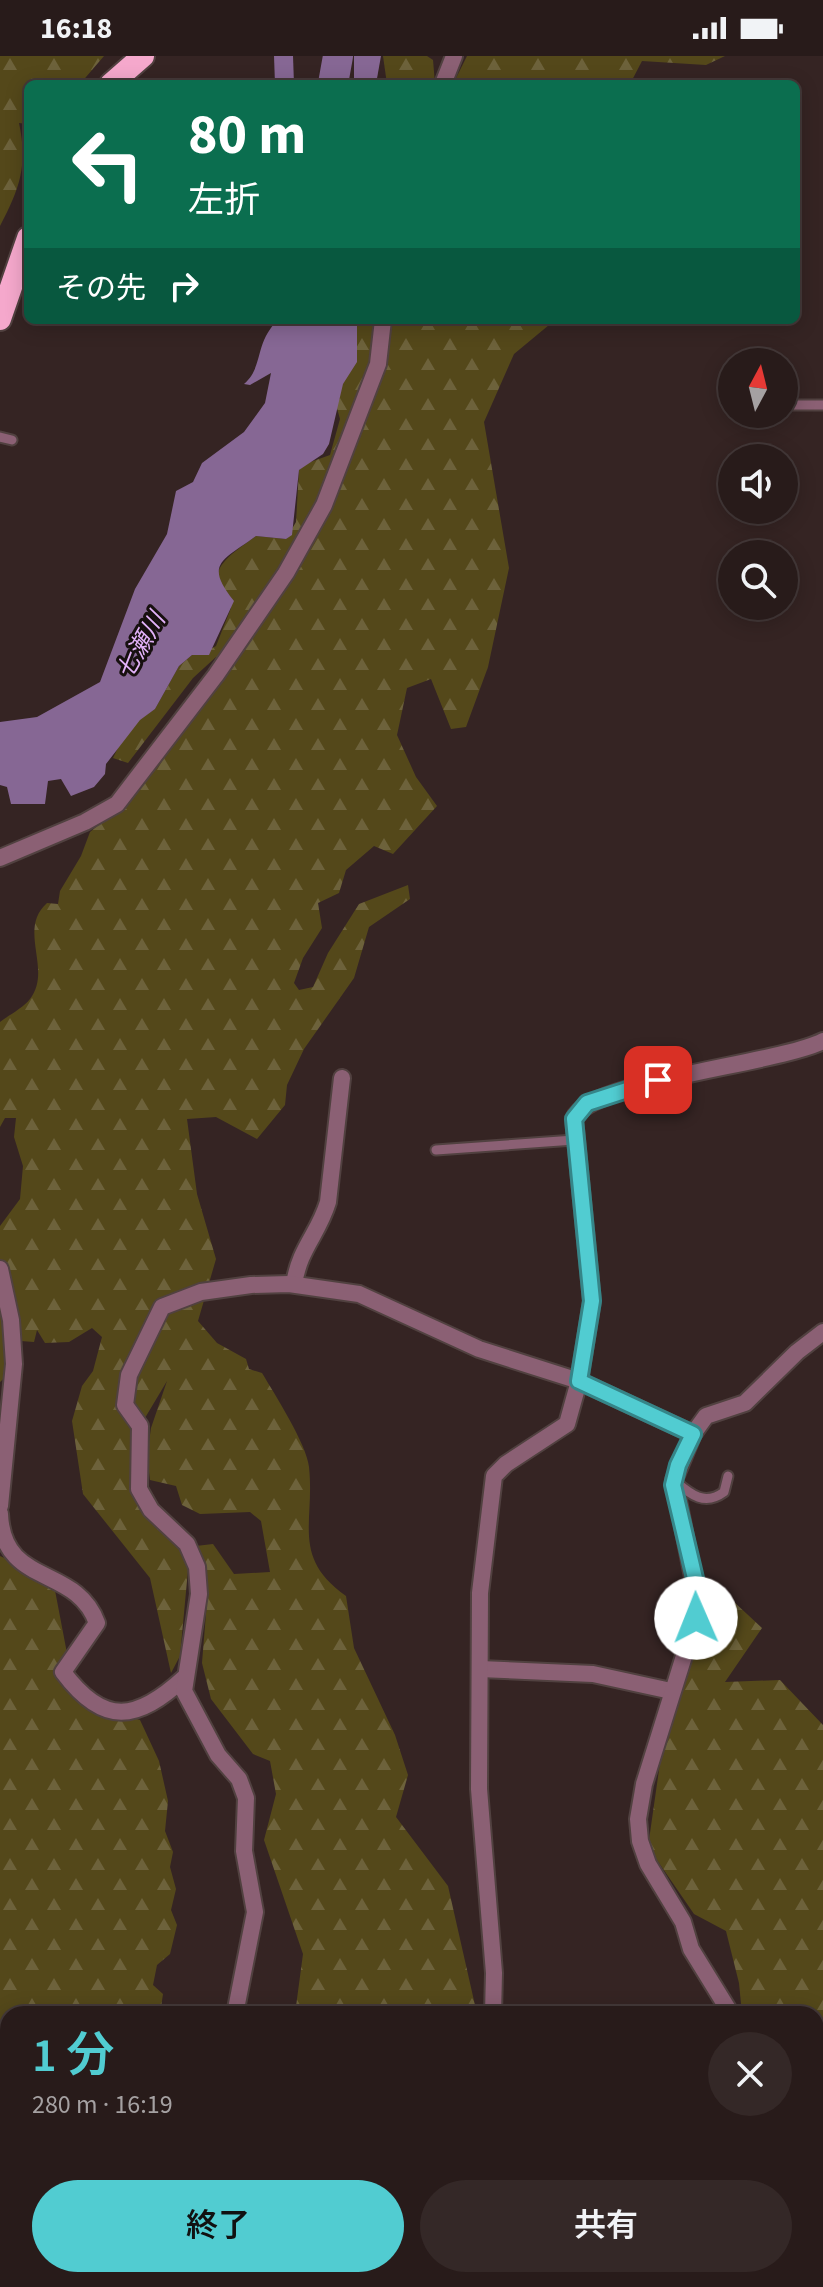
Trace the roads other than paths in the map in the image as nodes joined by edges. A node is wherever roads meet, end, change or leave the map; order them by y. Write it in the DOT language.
graph roads {
  1 [pos="143,56"];
  2 [pos="454,56"];
  3 [pos="116,80"];
  4 [pos="445,80"];
  5 [pos="24,250"];
  6 [pos="0,319"];
  7 [pos="383,324"];
  8 [pos="798,405"];
  9 [pos="823,405"];
  10 [pos="0,437"];
  11 [pos="12,440"];
  12 [pos="0,858"];
  13 [pos="823,1041"];
  14 [pos="342,1078"];
  15 [pos="574,1140"];
  16 [pos="436,1150"];
  17 [pos="0,1269"];
  18 [pos="294,1284"];
  19 [pos="6,1322"];
  20 [pos="823,1332"];
  21 [pos="579,1381"];
  22 [pos="693,1434"];
  23 [pos="728,1476"];
  24 [pos="674,1480"];
  25 [pos="0,1506"];
  26 [pos="0,1514"];
  27 [pos="480,1669"];
  28 [pos="184,1678"];
  29 [pos="671,1691"];
  30 [pos="237,2006"];
  31 [pos="493,2006"];
  32 [pos="726,2006"];
  1 -- 3 [label="highway"];
  2 -- 4 [label="street"];
  5 -- 6 [label="highway"];
  7 -- 12 [label="street"];
  8 -- 9 [label="lane"];
  10 -- 11 [label="lane"];
  13 -- 15 [label="street"];
  14 -- 18 [label="street"];
  15 -- 16 [label="lane"];
  15 -- 21 [label="street"];
  17 -- 19 [label="street"];
  18 -- 21 [label="street"];
  18 -- 28 [label="street"];
  19 -- 25 [label="street"];
  20 -- 22 [label="street"];
  21 -- 22 [label="street"];
  21 -- 27 [label="street"];
  22 -- 24 [label="street"];
  23 -- 24 [label="lane"];
  24 -- 29 [label="street"];
  26 -- 28 [label="street"];
  27 -- 29 [label="street"];
  27 -- 31 [label="street"];
  28 -- 30 [label="street"];
  29 -- 32 [label="street"];
}
